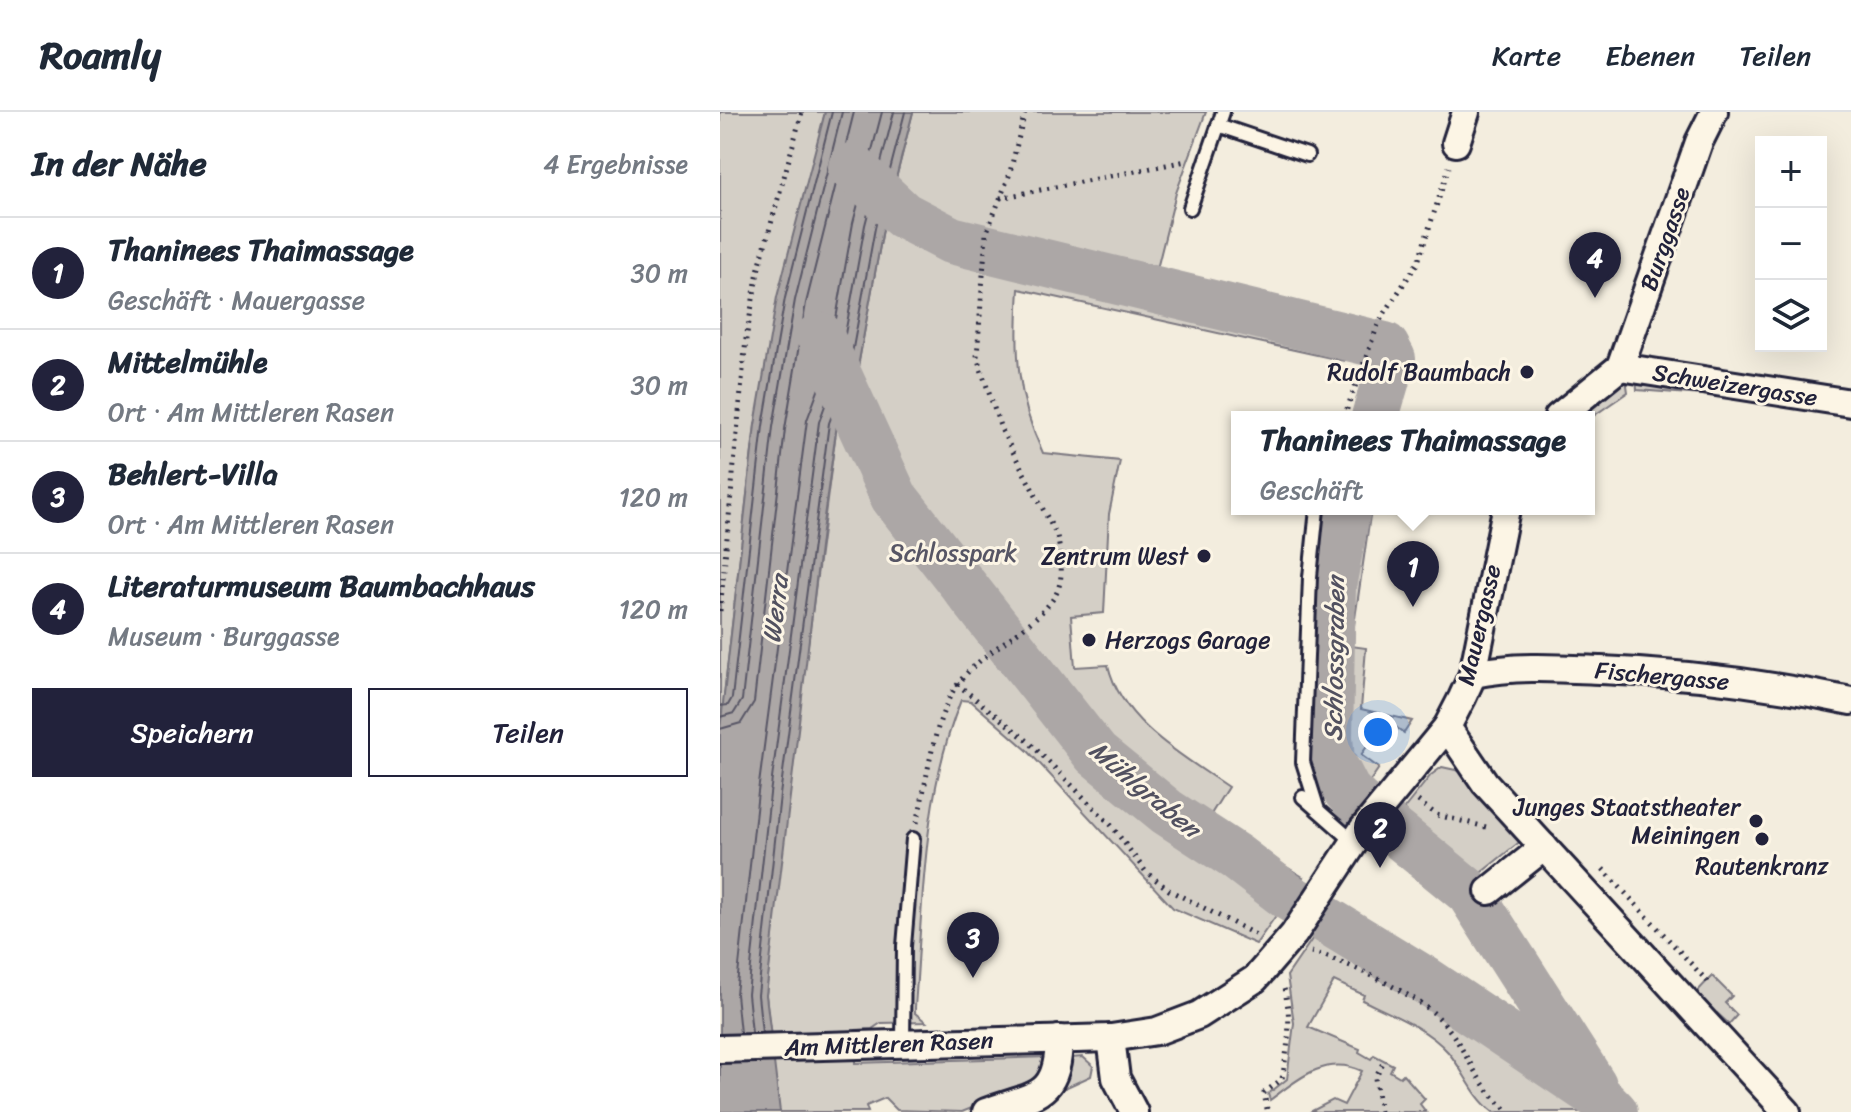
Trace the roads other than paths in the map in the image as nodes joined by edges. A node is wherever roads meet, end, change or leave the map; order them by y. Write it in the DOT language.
graph roads {
  1 [pos="1466,112"];
  2 [pos="1714,112"];
  3 [pos="1220,118"];
  4 [pos="1456,143"];
  5 [pos="1307,155"];
  6 [pos="1190,208"];
  7 [pos="1620,367"];
  8 [pos="1851,403"];
  9 [pos="1565,411"];
  10 [pos="1316,515"];
  11 [pos="1505,515"];
  12 [pos="1473,674"];
  13 [pos="1851,701"];
  14 [pos="1447,727"];
  15 [pos="1303,797"];
  16 [pos="1318,810"];
  17 [pos="1359,835"];
  18 [pos="913,839"];
  19 [pos="1544,847"];
  20 [pos="1489,891"];
  21 [pos="1111,1038"];
  22 [pos="1059,1039"];
  23 [pos="892,1045"];
  24 [pos="720,1049"];
  25 [pos="986,1112"];
  26 [pos="1134,1112"];
  27 [pos="1787,1112"];
  1 -- 4 [label="street"];
  2 -- 7 [label="street, Burggasse"];
  3 -- 5 [label="lane"];
  3 -- 6 [label="lane"];
  7 -- 8 [label="street, Schweizergasse"];
  7 -- 9 [label="street"];
  10 -- 16 [label="lane"];
  11 -- 12 [label="street, Mauergasse"];
  12 -- 13 [label="street, Fischergasse"];
  12 -- 14 [label="street, Mauergasse"];
  14 -- 17 [label="street, Am Mittleren Rasen"];
  14 -- 19 [label="street"];
  15 -- 16 [label="lane"];
  16 -- 17 [label="lane"];
  17 -- 21 [label="street, Am Mittleren Rasen"];
  18 -- 23 [label="lane"];
  19 -- 20 [label="street"];
  19 -- 27 [label="street"];
  21 -- 22 [label="street, Am Mittleren Rasen"];
  21 -- 26 [label="street"];
  22 -- 23 [label="street, Am Mittleren Rasen"];
  22 -- 25 [label="street"];
  23 -- 24 [label="street, Am Mittleren Rasen"];
}
